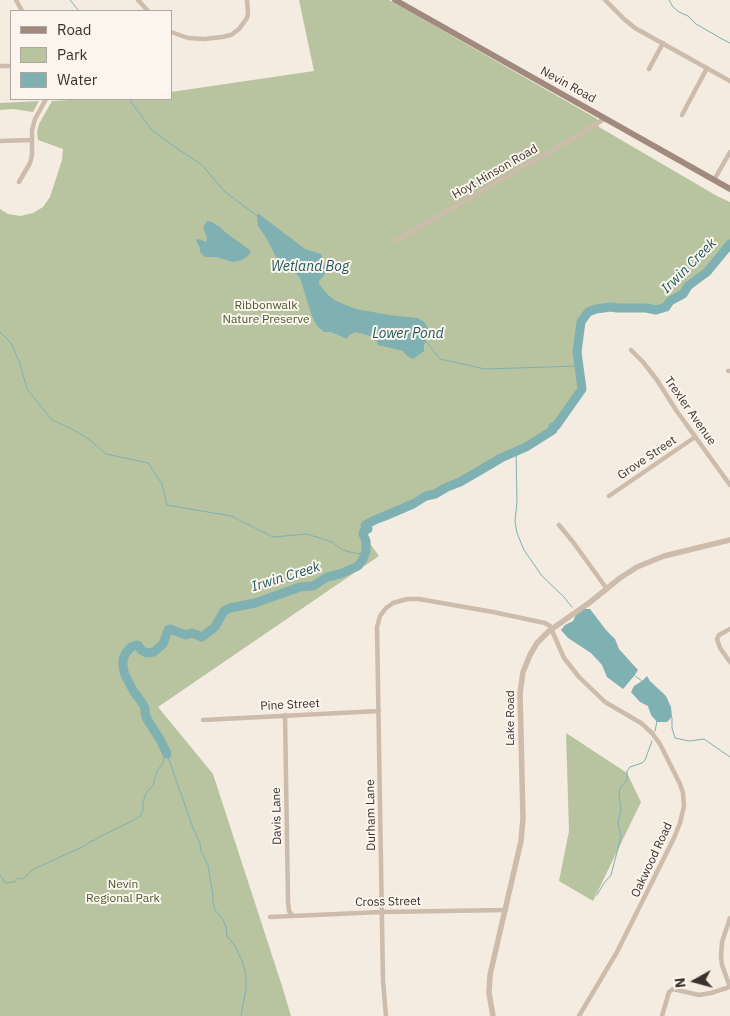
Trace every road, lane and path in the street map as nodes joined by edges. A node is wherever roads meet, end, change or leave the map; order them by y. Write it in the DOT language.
graph roads {
  1 [pos="138,0"];
  2 [pos="247,0"];
  3 [pos="395,0"];
  4 [pos="605,0"];
  5 [pos="147,10"];
  6 [pos="172,32"];
  7 [pos="663,44"];
  8 [pos="707,68"];
  9 [pos="648,69"];
  10 [pos="730,81"];
  11 [pos="45,100"];
  12 [pos="682,115"];
  13 [pos="604,119"];
  14 [pos="32,140"];
  15 [pos="0,141"];
  16 [pos="730,152"];
  17 [pos="714,180"];
  18 [pos="19,182"];
  19 [pos="730,189"];
  20 [pos="395,241"];
  21 [pos="631,350"];
  22 [pos="695,437"];
  23 [pos="730,485"];
  24 [pos="609,496"];
  25 [pos="559,525"];
  26 [pos="730,540"];
  27 [pos="608,590"];
  28 [pos="551,629"];
  29 [pos="730,629"];
  30 [pos="730,662"];
  31 [pos="379,711"];
  32 [pos="285,716"];
  33 [pos="203,720"];
  34 [pos="506,910"];
  35 [pos="382,912"];
  36 [pos="292,915"];
  37 [pos="270,917"];
  38 [pos="730,918"];
  39 [pos="730,987"];
  40 [pos="386,1016"];
  41 [pos="493,1016"];
  42 [pos="579,1016"];
  43 [pos="662,1016"];
  1 -- 5 [label="street"];
  2 -- 6 [label="street"];
  3 -- 13 [label="main road, Nevin Road"];
  4 -- 7 [label="street"];
  7 -- 8 [label="street"];
  7 -- 9 [label="street"];
  8 -- 10 [label="street"];
  8 -- 12 [label="street"];
  11 -- 14 [label="street"];
  13 -- 17 [label="main road, Nevin Road"];
  13 -- 20 [label="street, Hoyt Hinson Road"];
  14 -- 15 [label="street"];
  14 -- 18 [label="street"];
  16 -- 17 [label="street"];
  17 -- 19 [label="main road, Nevin Road"];
  21 -- 22 [label="street, Trexler Avenue"];
  22 -- 23 [label="street, Trexler Avenue"];
  22 -- 24 [label="street, Grove Street"];
  25 -- 27 [label="street"];
  26 -- 27 [label="street, Lake Road"];
  27 -- 28 [label="street, Lake Road"];
  28 -- 31 [label="street, Durham Lane"];
  28 -- 34 [label="street, Lake Road"];
  28 -- 42 [label="street, Oakwood Road"];
  29 -- 30 [label="street"];
  31 -- 32 [label="street, Pine Street"];
  31 -- 35 [label="street, Durham Lane"];
  32 -- 33 [label="street, Pine Street"];
  32 -- 36 [label="street, Davis Lane"];
  34 -- 35 [label="street, Cross Street"];
  34 -- 41 [label="street, Lake Road"];
  35 -- 36 [label="street, Cross Street"];
  35 -- 40 [label="street, Durham Lane"];
  36 -- 37 [label="street, Cross Street"];
  38 -- 39 [label="street"];
  39 -- 43 [label="street"];
}
